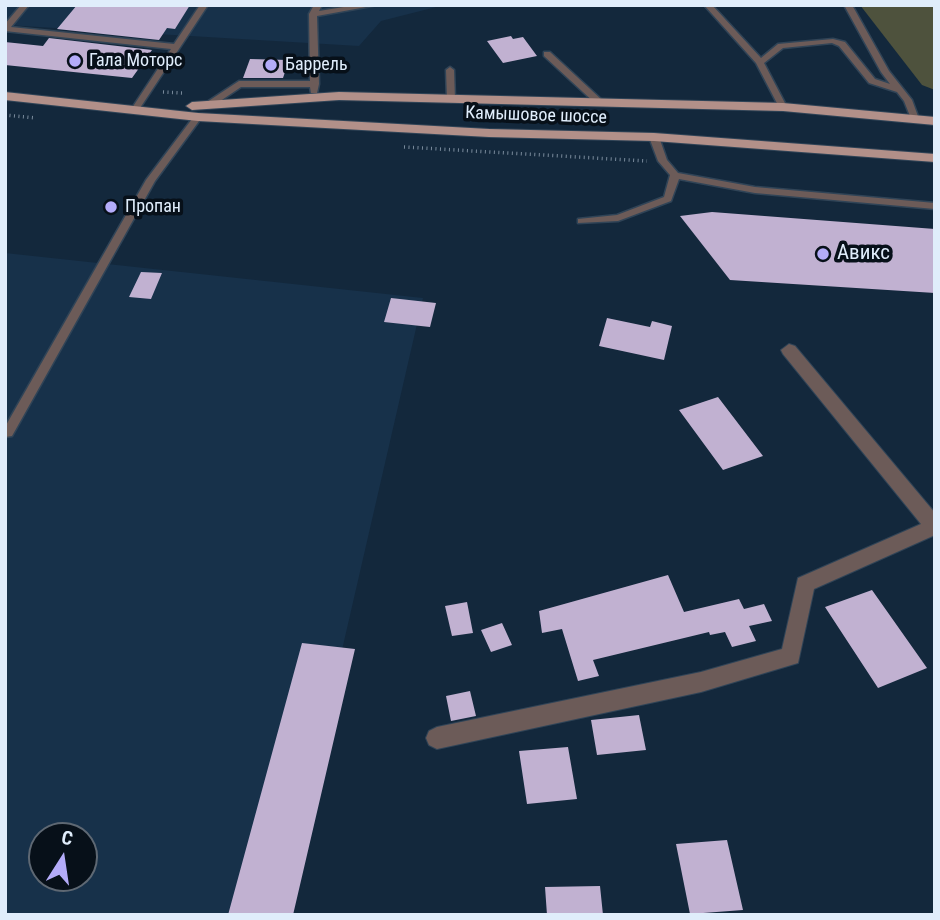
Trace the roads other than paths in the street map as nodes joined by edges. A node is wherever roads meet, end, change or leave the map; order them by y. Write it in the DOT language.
graph roads {
  1 [pos="25,5"];
  2 [pos="204,5"];
  3 [pos="318,5"];
  4 [pos="373,5"];
  5 [pos="708,5"];
  6 [pos="848,5"];
  7 [pos="313,14"];
  8 [pos="6,27"];
  9 [pos="177,47"];
  10 [pos="547,54"];
  11 [pos="760,61"];
  12 [pos="450,71"];
  13 [pos="315,84"];
  14 [pos="900,90"];
  15 [pos="5,96"];
  16 [pos="313,98"];
  17 [pos="451,99"];
  18 [pos="599,102"];
  19 [pos="783,107"];
  20 [pos="136,108"];
  21 [pos="202,111"];
  22 [pos="915,119"];
  23 [pos="935,121"];
  24 [pos="654,137"];
  25 [pos="935,158"];
  26 [pos="676,175"];
  27 [pos="935,205"];
  28 [pos="581,221"];
  29 [pos="789,350"];
  30 [pos="8,433"];
  31 [pos="934,526"];
  32 [pos="437,738"];
  1 -- 8 [label="lane"];
  2 -- 9 [label="lane"];
  3 -- 7 [label="lane"];
  4 -- 7 [label="lane"];
  5 -- 11 [label="lane"];
  6 -- 14 [label="lane"];
  7 -- 13 [label="lane"];
  8 -- 9 [label="lane"];
  9 -- 20 [label="lane"];
  10 -- 18 [label="lane"];
  11 -- 14 [label="lane"];
  11 -- 19 [label="lane"];
  12 -- 17 [label="lane"];
  13 -- 16 [label="lane"];
  13 -- 21 [label="lane"];
  14 -- 22 [label="lane"];
  15 -- 20 [label="main road, Камышовое шоссе"];
  16 -- 17 [label="main road, Камышовое шоссе"];
  16 -- 21 [label="main road, Камышовое шоссе"];
  17 -- 18 [label="main road, Камышовое шоссе"];
  18 -- 19 [label="main road, Камышовое шоссе"];
  19 -- 22 [label="main road, Камышовое шоссе"];
  20 -- 21 [label="main road, Камышовое шоссе"];
  21 -- 24 [label="main road, Камышовое шоссе"];
  21 -- 30 [label="lane"];
  22 -- 23 [label="main road, Камышовое шоссе"];
  24 -- 25 [label="main road, Камышовое шоссе"];
  24 -- 26 [label="lane"];
  26 -- 27 [label="lane"];
  26 -- 28 [label="lane"];
  29 -- 31 [label="street"];
  31 -- 32 [label="street"];
}
